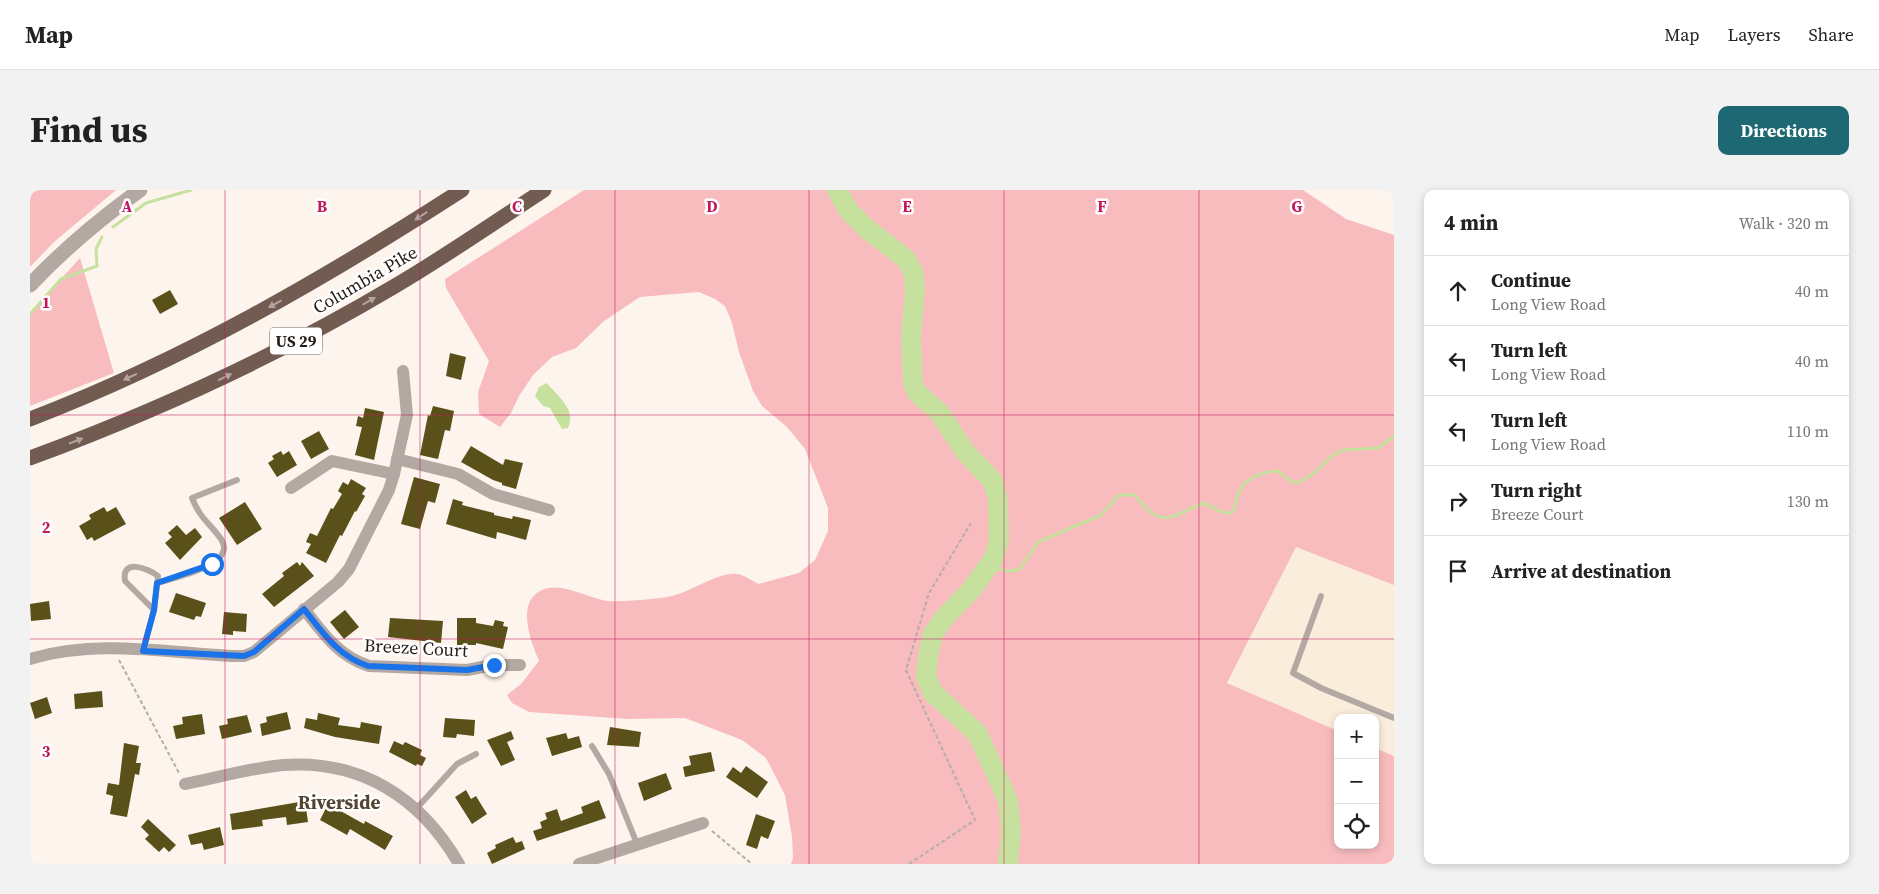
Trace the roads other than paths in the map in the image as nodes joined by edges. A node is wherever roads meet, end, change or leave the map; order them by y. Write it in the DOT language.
graph roads {
  1 [pos="140,190"];
  2 [pos="462,190"];
  3 [pos="544,190"];
  4 [pos="30,285"];
  5 [pos="403,371"];
  6 [pos="30,419"];
  7 [pos="30,458"];
  8 [pos="397,459"];
  9 [pos="394,474"];
  10 [pos="237,480"];
  11 [pos="291,488"];
  12 [pos="549,510"];
  13 [pos="157,583"];
  14 [pos="1321,596"];
  15 [pos="304,609"];
  16 [pos="154,610"];
  17 [pos="143,651"];
  18 [pos="30,659"];
  19 [pos="520,665"];
  20 [pos="1394,718"];
  21 [pos="592,746"];
  22 [pos="476,754"];
  23 [pos="185,784"];
  24 [pos="416,809"];
  25 [pos="703,823"];
  26 [pos="637,844"];
  27 [pos="459,864"];
  28 [pos="579,864"];
  1 -- 4 [label="street"];
  2 -- 6 [label="highway, Columbia Pike / US 29, one-way"];
  7 -- 3 [label="highway, Columbia Pike / US 29, one-way"];
  5 -- 8 [label="street"];
  8 -- 9 [label="street"];
  8 -- 12 [label="street"];
  9 -- 11 [label="street"];
  9 -- 15 [label="street"];
  10 -- 13 [label="lane"];
  13 -- 16 [label="lane"];
  13 -- 16 [label="lane"];
  14 -- 20 [label="lane"];
  15 -- 17 [label="street"];
  15 -- 19 [label="street, Breeze Court"];
  16 -- 17 [label="lane"];
  17 -- 18 [label="street"];
  21 -- 26 [label="lane"];
  22 -- 24 [label="lane"];
  23 -- 24 [label="street"];
  24 -- 27 [label="street"];
  25 -- 26 [label="street"];
  26 -- 28 [label="street"];
}
